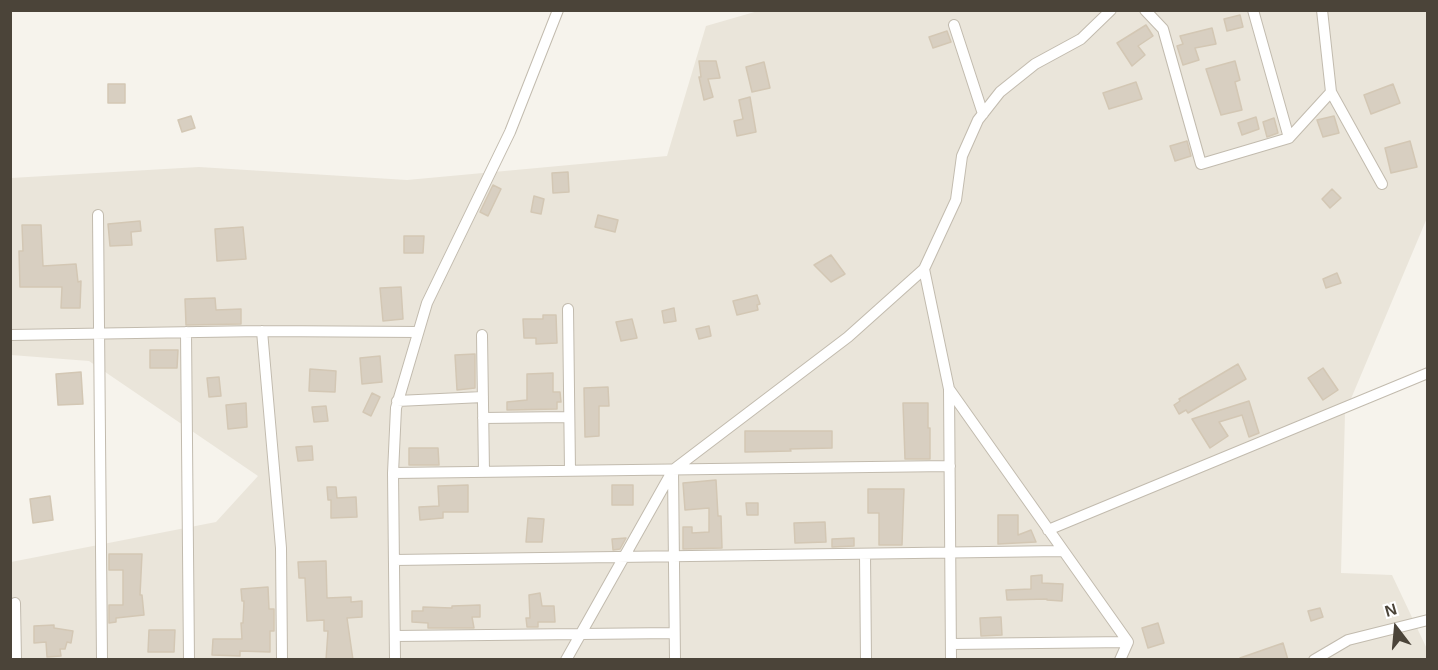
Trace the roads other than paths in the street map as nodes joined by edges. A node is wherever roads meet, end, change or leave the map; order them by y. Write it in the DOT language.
graph roads {
  1 [pos="558,10"];
  2 [pos="1111,10"];
  3 [pos="1145,10"];
  4 [pos="1253,10"];
  5 [pos="1322,10"];
  6 [pos="954,25"];
  7 [pos="1331,92"];
  8 [pos="983,114"];
  9 [pos="1289,138"];
  10 [pos="1382,184"];
  11 [pos="98,214"];
  12 [pos="924,269"];
  13 [pos="568,309"];
  14 [pos="186,332"];
  15 [pos="262,332"];
  16 [pos="418,332"];
  17 [pos="99,333"];
  18 [pos="482,334"];
  19 [pos="10,335"];
  20 [pos="1428,373"];
  21 [pos="949,389"];
  22 [pos="483,397"];
  23 [pos="397,401"];
  24 [pos="569,417"];
  25 [pos="483,418"];
  26 [pos="950,466"];
  27 [pos="673,470"];
  28 [pos="570,471"];
  29 [pos="484,472"];
  30 [pos="393,473"];
  31 [pos="1048,530"];
  32 [pos="1062,551"];
  33 [pos="950,552"];
  34 [pos="864,554"];
  35 [pos="674,556"];
  36 [pos="624,557"];
  37 [pos="394,560"];
  38 [pos="15,603"];
  39 [pos="1428,620"];
  40 [pos="674,633"];
  41 [pos="580,634"];
  42 [pos="395,636"];
  43 [pos="1128,642"];
  44 [pos="951,644"];
  45 [pos="16,660"];
  46 [pos="102,660"];
  47 [pos="189,660"];
  48 [pos="282,660"];
  49 [pos="395,660"];
  50 [pos="566,660"];
  51 [pos="675,660"];
  52 [pos="866,660"];
  53 [pos="951,660"];
  54 [pos="1120,660"];
  55 [pos="1314,660"];
  1 -- 16 [label="street"];
  2 -- 8 [label="street"];
  3 -- 9 [label="street"];
  4 -- 9 [label="street"];
  5 -- 7 [label="street"];
  6 -- 8 [label="street"];
  7 -- 9 [label="street"];
  7 -- 10 [label="street"];
  8 -- 12 [label="street"];
  11 -- 17 [label="street"];
  12 -- 21 [label="street"];
  12 -- 27 [label="street"];
  13 -- 24 [label="street"];
  14 -- 15 [label="street"];
  14 -- 17 [label="street"];
  14 -- 47 [label="street"];
  15 -- 16 [label="street"];
  15 -- 48 [label="street"];
  16 -- 23 [label="street"];
  17 -- 19 [label="street"];
  17 -- 46 [label="street"];
  18 -- 22 [label="street"];
  20 -- 31 [label="street"];
  21 -- 26 [label="street"];
  21 -- 31 [label="street"];
  22 -- 23 [label="street"];
  22 -- 25 [label="street"];
  23 -- 30 [label="street"];
  24 -- 25 [label="street"];
  24 -- 28 [label="street"];
  25 -- 29 [label="street"];
  26 -- 27 [label="street"];
  26 -- 33 [label="street"];
  27 -- 28 [label="street"];
  27 -- 35 [label="street"];
  27 -- 36 [label="street"];
  28 -- 29 [label="street"];
  29 -- 30 [label="street"];
  30 -- 37 [label="street"];
  31 -- 32 [label="street"];
  32 -- 33 [label="street"];
  32 -- 43 [label="street"];
  33 -- 34 [label="street"];
  33 -- 44 [label="street"];
  34 -- 35 [label="street"];
  34 -- 52 [label="street"];
  35 -- 36 [label="street"];
  35 -- 40 [label="street"];
  36 -- 37 [label="street"];
  36 -- 41 [label="street"];
  37 -- 42 [label="street"];
  38 -- 45 [label="street"];
  39 -- 55 [label="street"];
  40 -- 41 [label="street"];
  40 -- 51 [label="street"];
  41 -- 42 [label="street"];
  41 -- 50 [label="street"];
  42 -- 49 [label="street"];
  43 -- 44 [label="street"];
  43 -- 54 [label="street"];
  44 -- 53 [label="street"];
}
